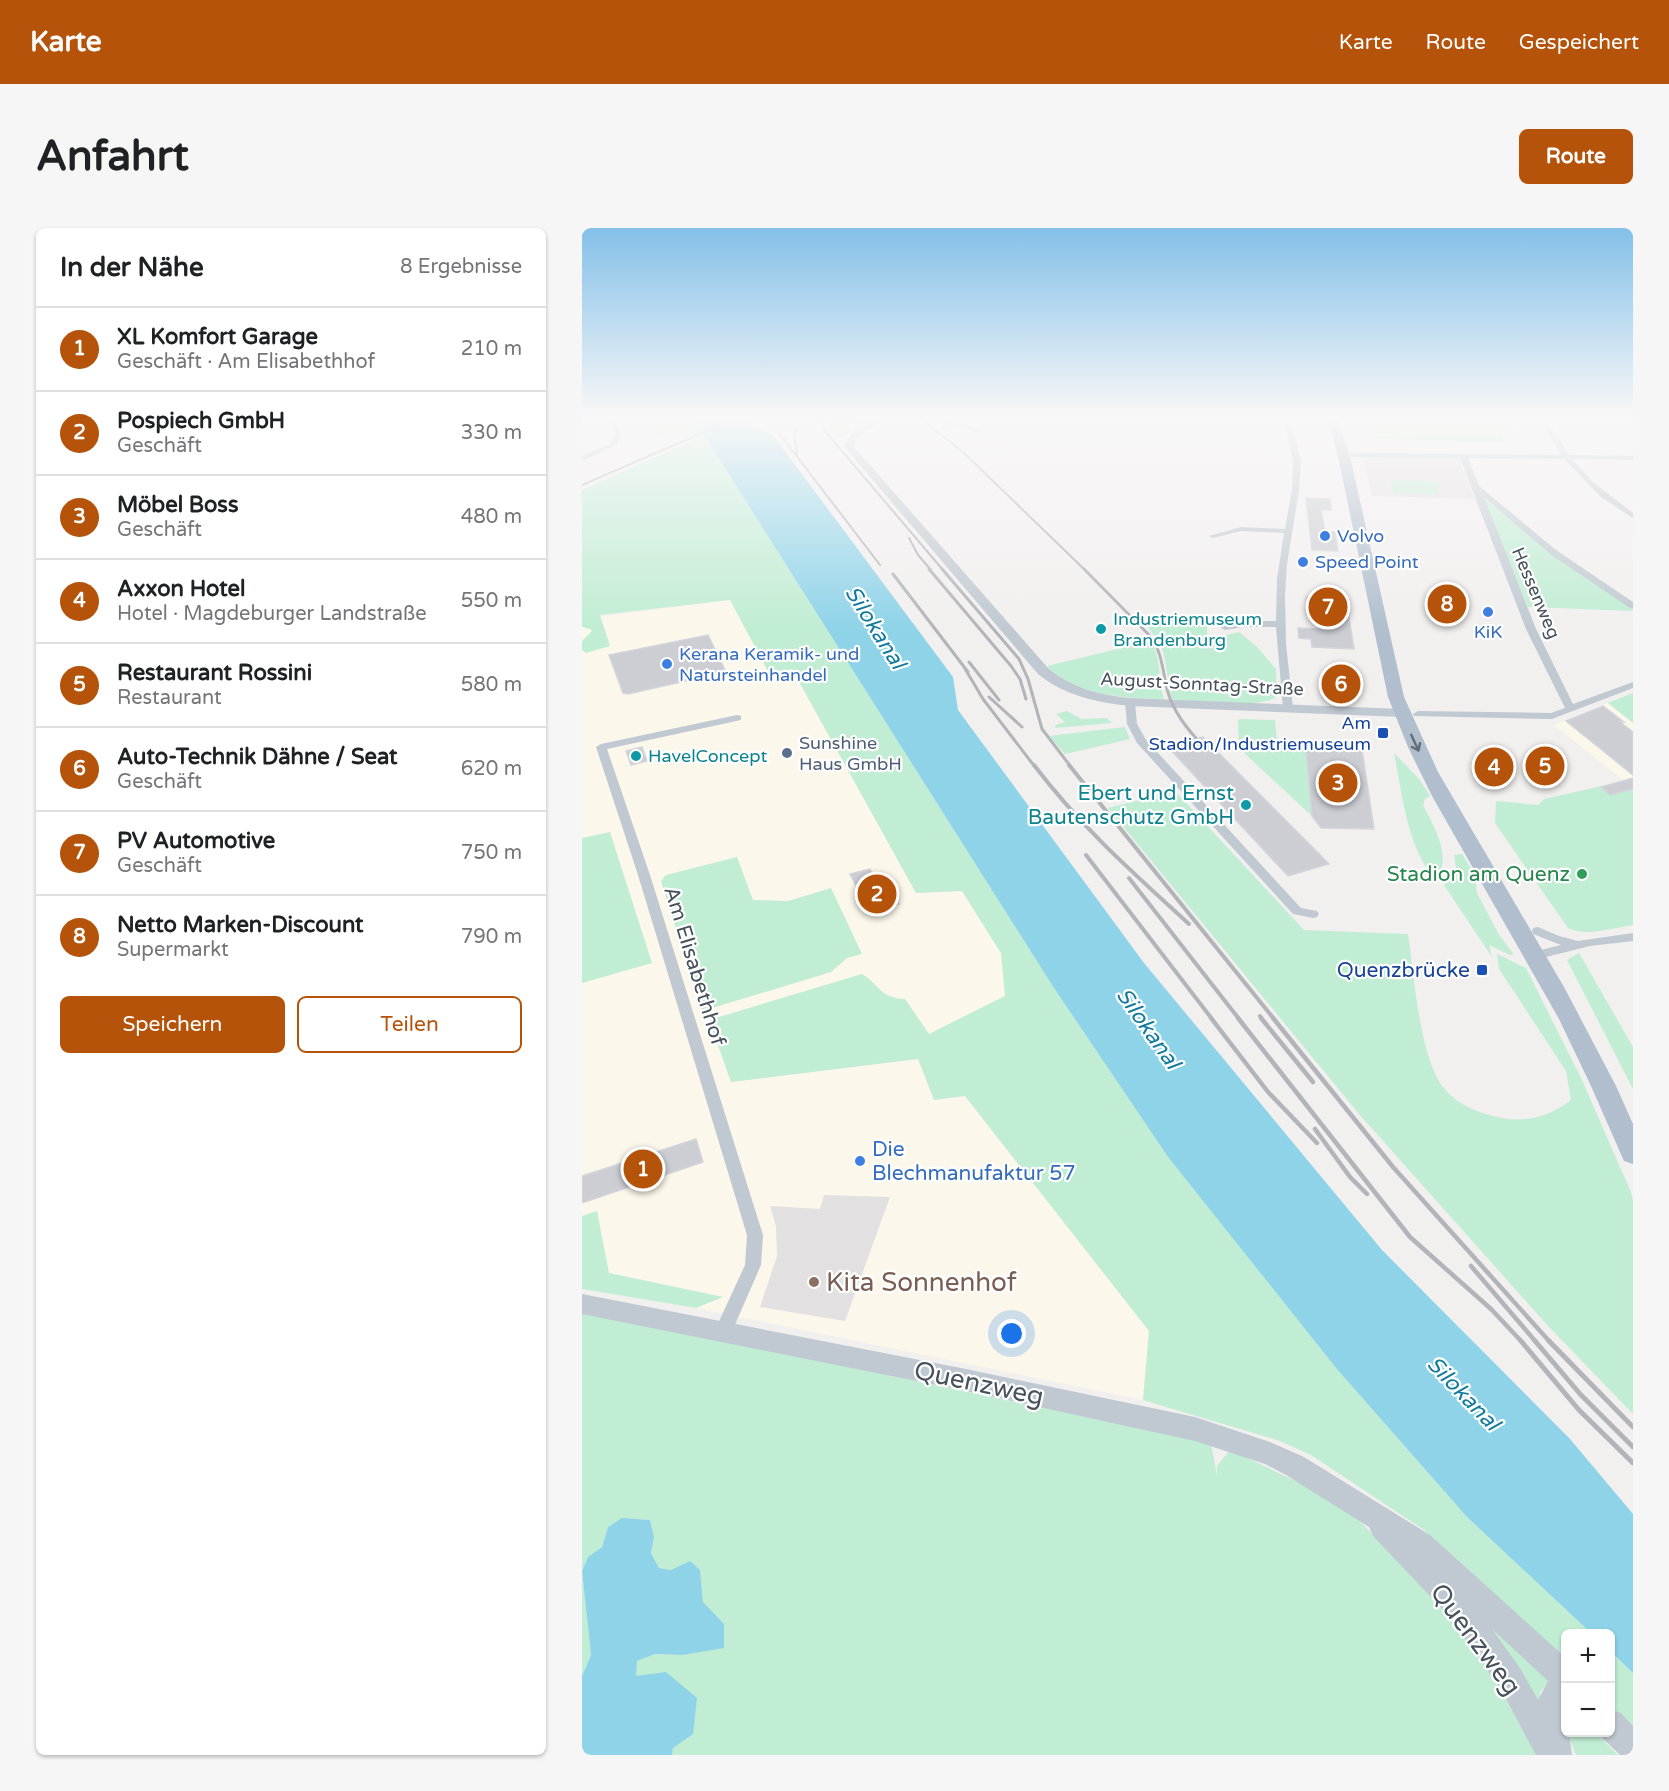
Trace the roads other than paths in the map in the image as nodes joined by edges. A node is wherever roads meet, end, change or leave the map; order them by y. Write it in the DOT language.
graph roads {
  1 [pos="884,487"];
  2 [pos="1296,487"];
  3 [pos="1351,487"];
  4 [pos="1359,487"];
  5 [pos="1476,487"];
  6 [pos="1594,487"];
  7 [pos="1633,516"];
  8 [pos="1287,531"];
  9 [pos="1213,536"];
  10 [pos="1633,606"];
  11 [pos="1281,624"];
  12 [pos="1225,627"];
  13 [pos="1633,685"];
  14 [pos="1130,702"];
  15 [pos="1288,708"];
  16 [pos="1571,710"];
  17 [pos="1410,713"];
  18 [pos="737,718"];
  19 [pos="1313,914"];
  20 [pos="1633,937"];
  21 [pos="1590,942"];
  22 [pos="1540,946"];
  23 [pos="1633,1120"];
  24 [pos="1633,1154"];
  25 [pos="582,1304"];
  26 [pos="724,1330"];
  27 [pos="1362,1506"];
  28 [pos="1561,1674"];
  29 [pos="1564,1683"];
  30 [pos="1615,1728"];
  31 [pos="1633,1747"];
  32 [pos="1552,1755"];
  33 [pos="1558,1755"];
  1 -- 14 [label="street, August-Sonntag-Straße"];
  2 -- 8 [label="street"];
  3 -- 17 [label="main road"];
  4 -- 17 [label="main road"];
  5 -- 10 [label="street, Hessenweg"];
  5 -- 16 [label="street, Hessenweg"];
  6 -- 7 [label="street"];
  8 -- 9 [label="street"];
  8 -- 11 [label="street"];
  11 -- 12 [label="street"];
  11 -- 15 [label="street"];
  13 -- 16 [label="street"];
  14 -- 15 [label="street, August-Sonntag-Straße"];
  14 -- 19 [label="street"];
  15 -- 17 [label="street, August-Sonntag-Straße"];
  16 -- 17 [label="street"];
  17 -- 22 [label="main road"];
  17 -- 22 [label="main road, one-way"];
  18 -- 26 [label="street, Am Elisabethhof"];
  20 -- 21 [label="street"];
  21 -- 22 [label="street"];
  21 -- 22 [label="street"];
  22 -- 23 [label="main road"];
  22 -- 24 [label="main road"];
  25 -- 26 [label="street, Quenzweg"];
  26 -- 27 [label="street, Quenzweg"];
  27 -- 28 [label="street, Quenzweg"];
  27 -- 32 [label="street, Quenzweg"];
  29 -- 33 [label="street, Quenzweg"];
  30 -- 31 [label="street"];
}
